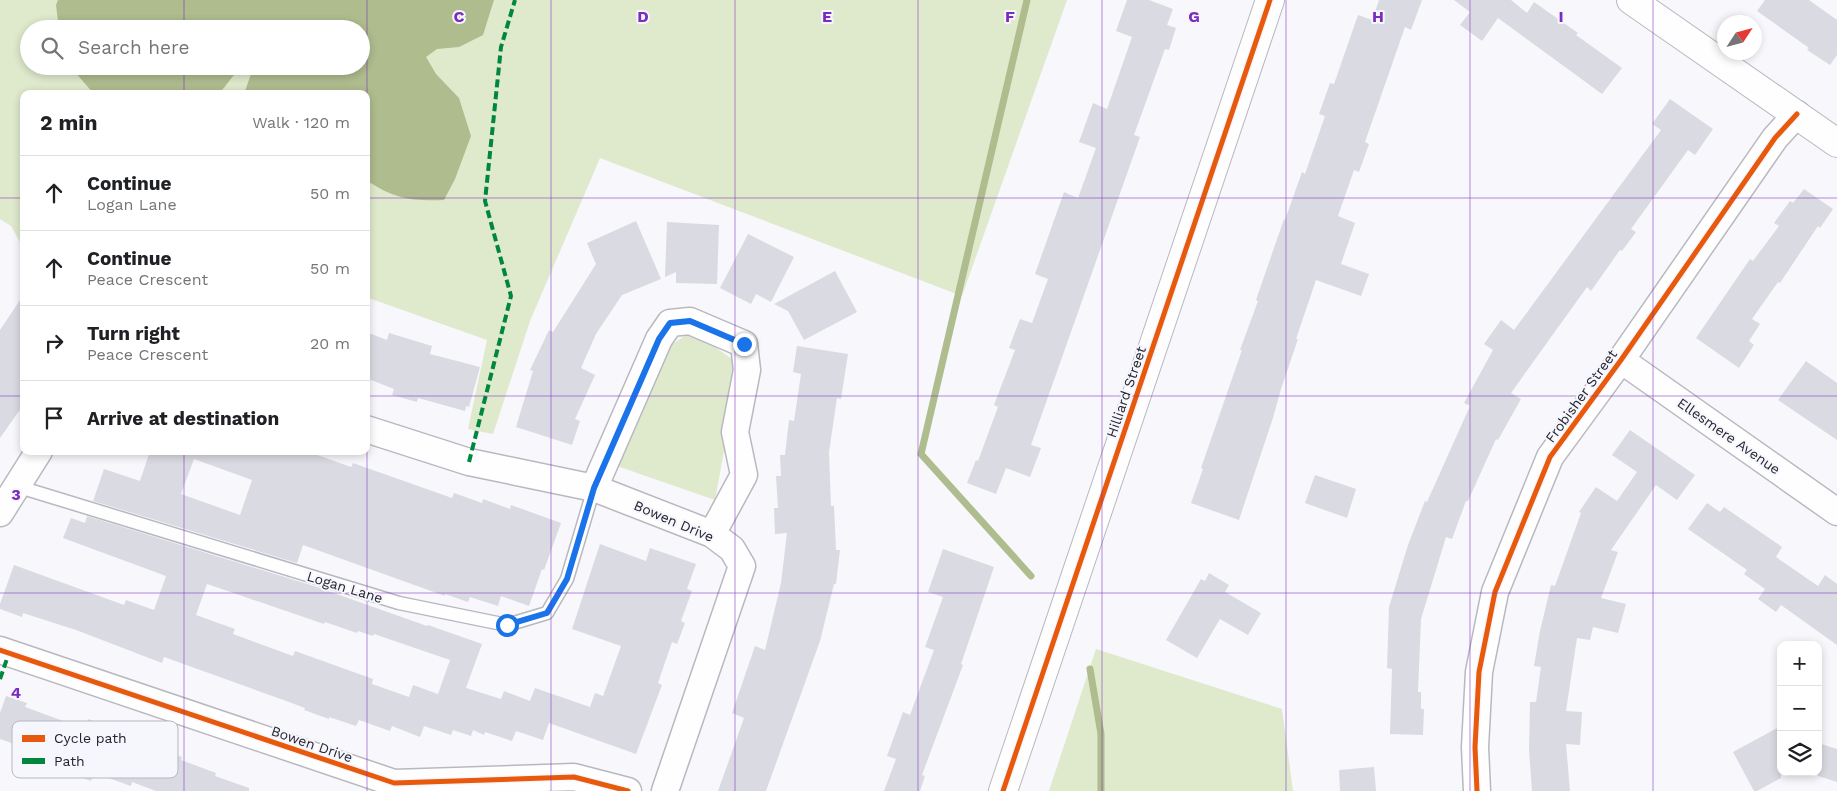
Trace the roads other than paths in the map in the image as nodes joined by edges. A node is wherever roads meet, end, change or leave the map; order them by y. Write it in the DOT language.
graph roads {
  1 [pos="1270,0"];
  2 [pos="1632,0"];
  3 [pos="1797,114"];
  4 [pos="1837,143"];
  5 [pos="1621,360"];
  6 [pos="370,430"];
  7 [pos="36,455"];
  8 [pos="16,486"];
  9 [pos="594,488"];
  10 [pos="1837,512"];
  11 [pos="0,514"];
  12 [pos="712,534"];
  13 [pos="0,650"];
  14 [pos="628,791"];
  15 [pos="665,791"];
  16 [pos="1003,791"];
  17 [pos="1477,791"];
  1 -- 16 [label="street, Hilliard Street"];
  2 -- 3 [label="street"];
  3 -- 4 [label="street"];
  3 -- 5 [label="street, Frobisher Street"];
  5 -- 10 [label="street, Ellesmere Avenue"];
  5 -- 17 [label="street, Frobisher Street"];
  6 -- 9 [label="street, Bowen Drive"];
  7 -- 8 [label="street"];
  8 -- 9 [label="lane, Logan Lane"];
  8 -- 11 [label="street"];
  9 -- 12 [label="street, Bowen Drive"];
  9 -- 12 [label="street"];
  12 -- 15 [label="street, Bowen Drive"];
  13 -- 14 [label="street, Bowen Drive"];
}
